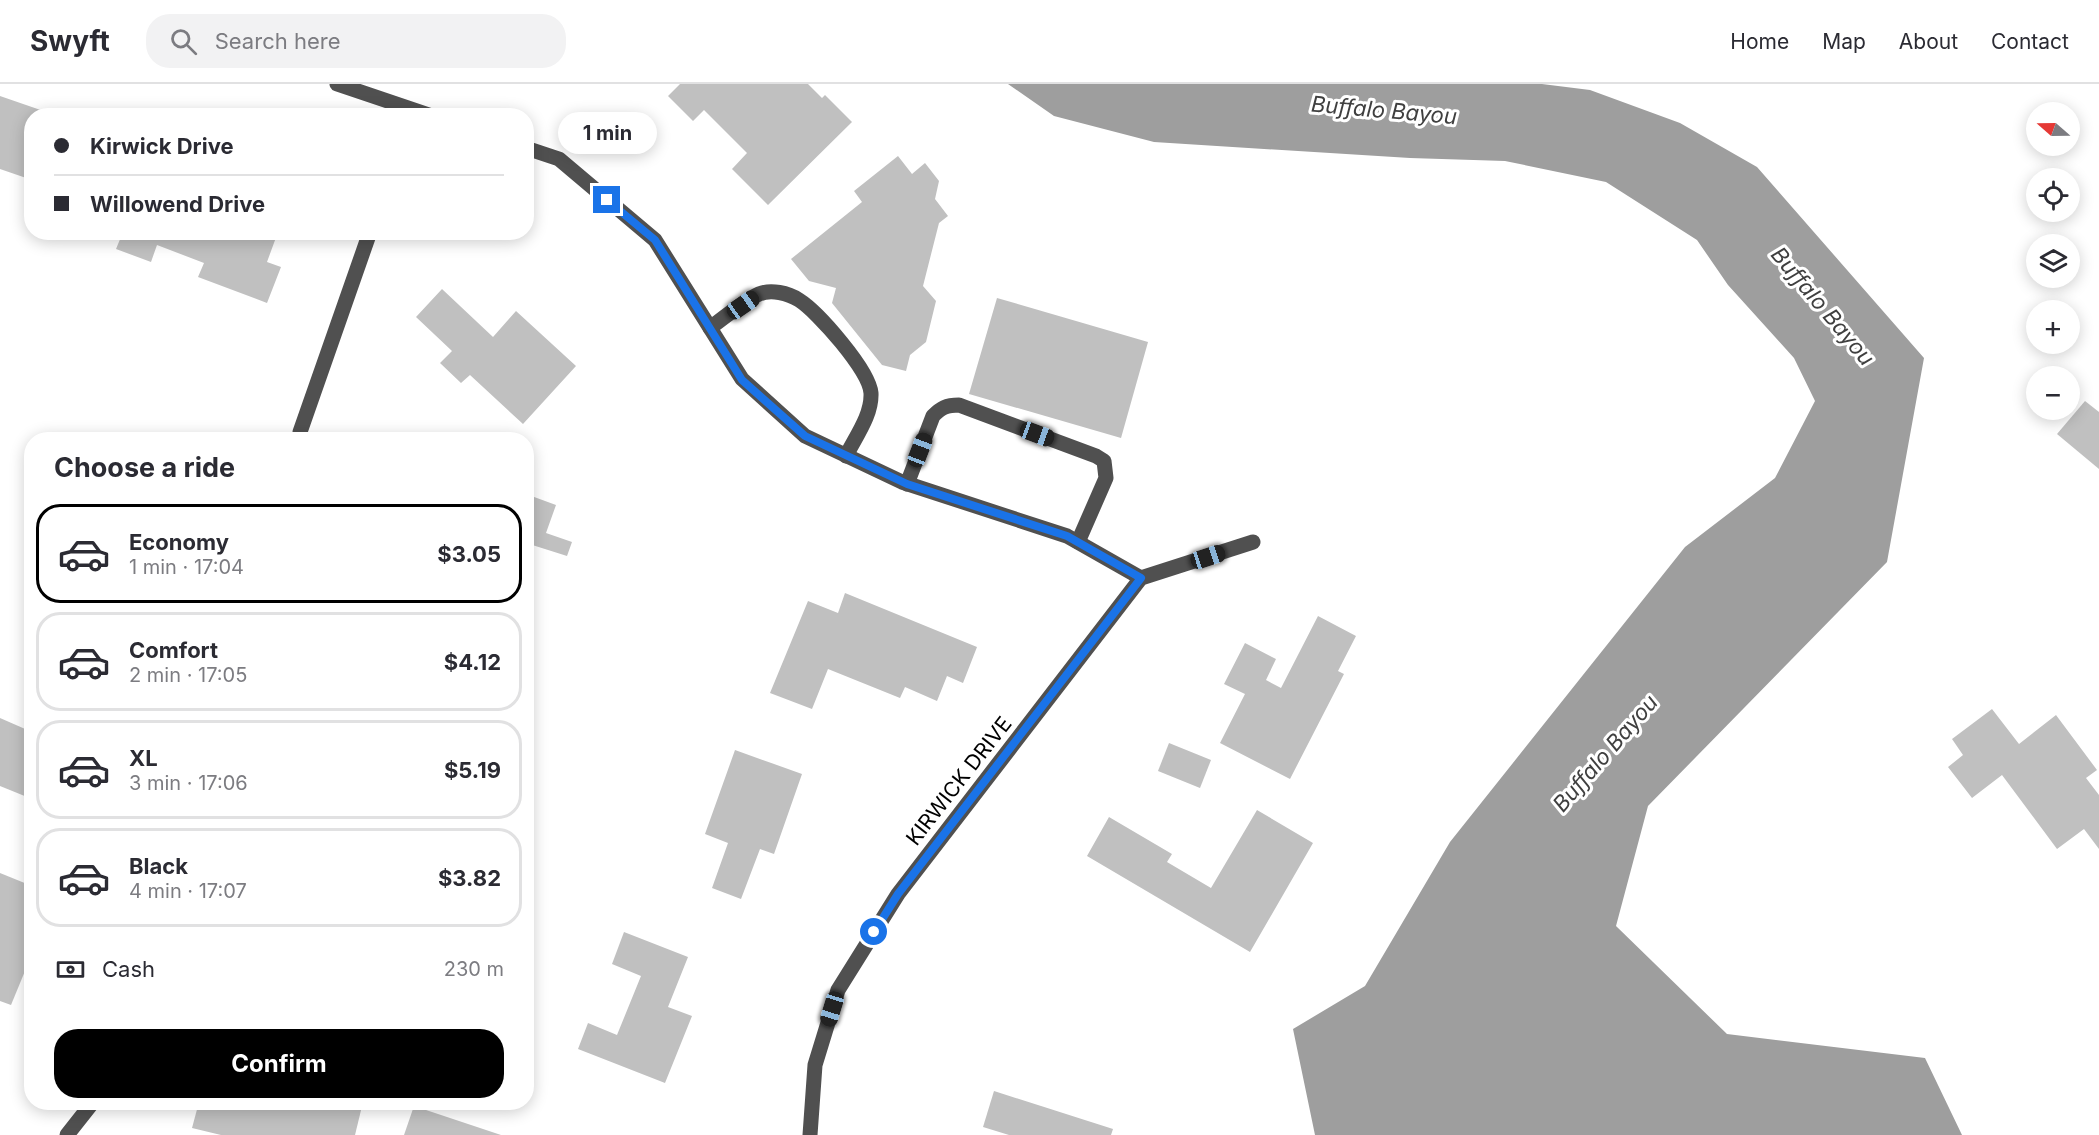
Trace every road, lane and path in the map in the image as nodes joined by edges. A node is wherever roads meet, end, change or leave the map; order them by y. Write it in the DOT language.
graph roads {
  1 [pos="337,84"];
  2 [pos="401,108"];
  3 [pos="534,151"];
  4 [pos="367,240"];
  5 [pos="710,328"];
  6 [pos="300,432"];
  7 [pos="846,456"];
  8 [pos="907,484"];
  9 [pos="1078,542"];
  10 [pos="1253,542"];
  11 [pos="1141,578"];
  12 [pos="87,1110"];
  13 [pos="67,1135"];
  14 [pos="810,1135"];
  1 -- 2 [label="street"];
  3 -- 5 [label="street"];
  4 -- 6 [label="street"];
  5 -- 7 [label="street"];
  5 -- 7 [label="street"];
  7 -- 8 [label="street"];
  8 -- 9 [label="street"];
  8 -- 9 [label="street"];
  9 -- 11 [label="street"];
  10 -- 11 [label="street"];
  11 -- 14 [label="street, KIRWICK DRIVE"];
  12 -- 13 [label="street"];
}
